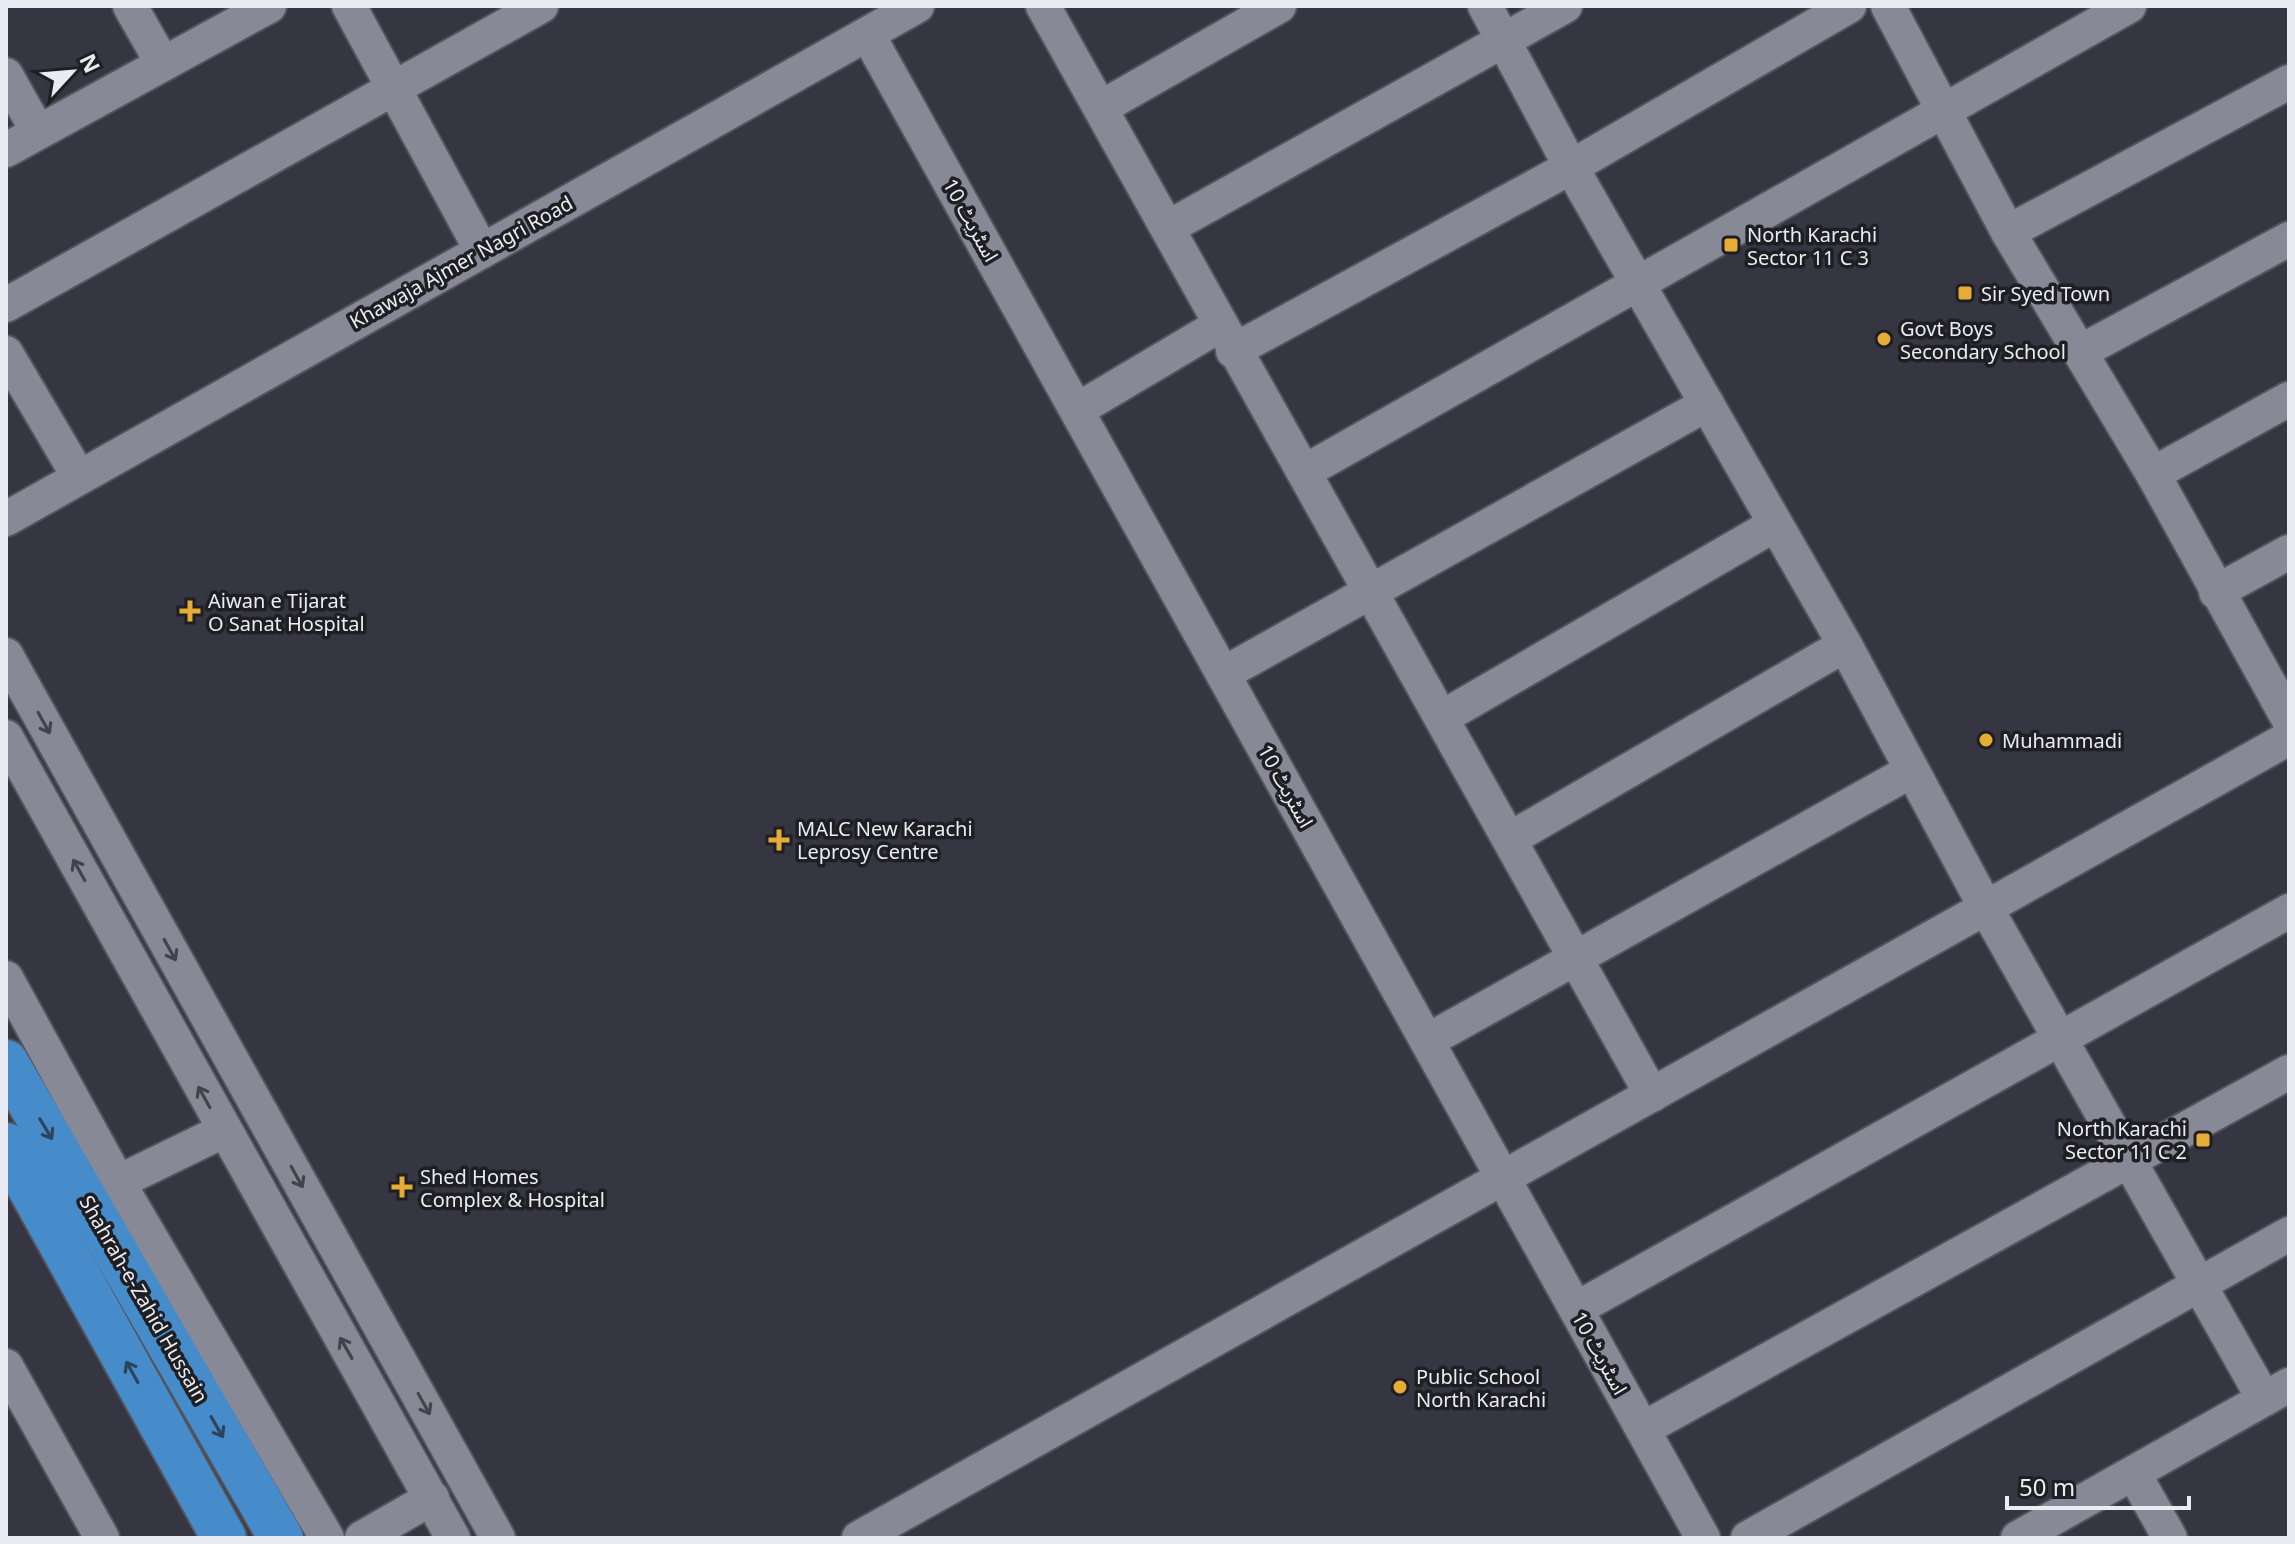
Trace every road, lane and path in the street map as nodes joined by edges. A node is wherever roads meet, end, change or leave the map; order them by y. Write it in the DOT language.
graph roads {
  1 [pos="130,6"];
  2 [pos="269,6"];
  3 [pos="349,6"];
  4 [pos="541,6"];
  5 [pos="1043,6"];
  6 [pos="1279,6"];
  7 [pos="1485,6"];
  8 [pos="1565,6"];
  9 [pos="1849,6"];
  10 [pos="1888,6"];
  11 [pos="2129,6"];
  12 [pos="902,10"];
  13 [pos="868,35"];
  14 [pos="1504,41"];
  15 [pos="163,64"];
  16 [pos="6,75"];
  17 [pos="2289,82"];
  18 [pos="394,88"];
  19 [pos="1102,107"];
  20 [pos="1944,112"];
  21 [pos="38,132"];
  22 [pos="6,150"];
  23 [pos="1571,167"];
  24 [pos="1169,227"];
  25 [pos="2008,232"];
  26 [pos="2289,239"];
  27 [pos="482,251"];
  28 [pos="1637,284"];
  29 [pos="6,305"];
  30 [pos="1227,338"];
  31 [pos="2082,351"];
  32 [pos="6,353"];
  33 [pos="2289,399"];
  34 [pos="1707,404"];
  35 [pos="1077,410"];
  36 [pos="1304,472"];
  37 [pos="2153,474"];
  38 [pos="79,477"];
  39 [pos="6,519"];
  40 [pos="1774,525"];
  41 [pos="2289,552"];
  42 [pos="1373,592"];
  43 [pos="2216,592"];
  44 [pos="1845,645"];
  45 [pos="6,655"];
  46 [pos="1223,674"];
  47 [pos="1443,717"];
  48 [pos="2289,720"];
  49 [pos="6,737"];
  50 [pos="2289,738"];
  51 [pos="1911,771"];
  52 [pos="1510,839"];
  53 [pos="1986,908"];
  54 [pos="2289,911"];
  55 [pos="1578,959"];
  56 [pos="6,978"];
  57 [pos="2061,1037"];
  58 [pos="1427,1041"];
  59 [pos="6,1062"];
  60 [pos="2289,1072"];
  61 [pos="1652,1095"];
  62 [pos="223,1131"];
  63 [pos="6,1145"];
  64 [pos="2127,1161"];
  65 [pos="1503,1178"];
  66 [pos="102,1190"];
  67 [pos="2289,1234"];
  68 [pos="2199,1285"];
  69 [pos="1576,1309"];
  70 [pos="10,1381"];
  71 [pos="2277,1392"];
  72 [pos="1643,1429"];
  73 [pos="2134,1474"];
  74 [pos="432,1498"];
  75 [pos="102,1538"];
  76 [pos="224,1538"];
  77 [pos="281,1538"];
  78 [pos="327,1538"];
  79 [pos="362,1538"];
  80 [pos="453,1538"];
  81 [pos="498,1538"];
  82 [pos="859,1538"];
  83 [pos="1703,1538"];
  84 [pos="1748,1538"];
  85 [pos="2018,1538"];
  86 [pos="2170,1538"];
  1 -- 15 [label="street"];
  2 -- 15 [label="street"];
  3 -- 18 [label="street"];
  4 -- 18 [label="street"];
  5 -- 19 [label="street"];
  6 -- 19 [label="street"];
  7 -- 14 [label="street"];
  8 -- 14 [label="street"];
  9 -- 23 [label="street"];
  10 -- 20 [label="street"];
  11 -- 20 [label="street"];
  12 -- 13 [label="street, Khawaja Ajmer Nagri Road"];
  13 -- 27 [label="street, Khawaja Ajmer Nagri Road"];
  13 -- 35 [label="street, اسٹریٹ 10"];
  14 -- 23 [label="street"];
  14 -- 24 [label="street"];
  15 -- 21 [label="street"];
  16 -- 21 [label="street"];
  17 -- 25 [label="street"];
  18 -- 27 [label="street"];
  18 -- 29 [label="street"];
  19 -- 24 [label="street"];
  20 -- 25 [label="street"];
  20 -- 28 [label="street"];
  21 -- 22 [label="street"];
  23 -- 28 [label="street"];
  23 -- 30 [label="street"];
  24 -- 30 [label="street"];
  25 -- 31 [label="street"];
  26 -- 31 [label="street"];
  27 -- 38 [label="street, Khawaja Ajmer Nagri Road"];
  28 -- 34 [label="street"];
  28 -- 36 [label="street"];
  30 -- 35 [label="street"];
  30 -- 36 [label="street"];
  31 -- 37 [label="street"];
  32 -- 38 [label="street"];
  33 -- 37 [label="street"];
  34 -- 40 [label="street"];
  34 -- 42 [label="street"];
  35 -- 46 [label="street, اسٹریٹ 10"];
  36 -- 42 [label="street"];
  37 -- 43 [label="street"];
  38 -- 39 [label="street, Khawaja Ajmer Nagri Road"];
  40 -- 44 [label="street"];
  40 -- 47 [label="street"];
  41 -- 43 [label="street"];
  42 -- 46 [label="street"];
  42 -- 47 [label="street"];
  43 -- 48 [label="street"];
  44 -- 51 [label="street"];
  44 -- 52 [label="street"];
  45 -- 81 [label="street, one-way"];
  46 -- 58 [label="street, اسٹریٹ 10"];
  47 -- 52 [label="street"];
  62 -- 49 [label="street, one-way"];
  50 -- 53 [label="street"];
  51 -- 53 [label="street"];
  51 -- 55 [label="street"];
  52 -- 55 [label="street"];
  53 -- 57 [label="street"];
  53 -- 61 [label="street"];
  54 -- 57 [label="street"];
  55 -- 58 [label="street"];
  55 -- 61 [label="street"];
  56 -- 66 [label="street"];
  57 -- 64 [label="street"];
  57 -- 69 [label="street"];
  58 -- 65 [label="street, اسٹریٹ 10"];
  59 -- 66 [label="main road, Shahrah-e-Zahid Hussain, one-way"];
  60 -- 64 [label="street"];
  61 -- 65 [label="street"];
  62 -- 66 [label="street"];
  74 -- 62 [label="street, one-way"];
  76 -- 63 [label="main road, one-way"];
  64 -- 68 [label="street"];
  64 -- 72 [label="street"];
  65 -- 69 [label="street, اسٹریٹ 10"];
  65 -- 82 [label="street"];
  66 -- 77 [label="main road, Shahrah-e-Zahid Hussain, one-way"];
  66 -- 78 [label="street"];
  67 -- 68 [label="street"];
  68 -- 71 [label="street"];
  68 -- 84 [label="street"];
  69 -- 72 [label="street, اسٹریٹ 10"];
  70 -- 75 [label="street"];
  71 -- 73 [label="street"];
  72 -- 83 [label="street, اسٹریٹ 10"];
  73 -- 85 [label="street"];
  73 -- 86 [label="street"];
  74 -- 79 [label="street"];
  74 -- 80 [label="street"];
}
